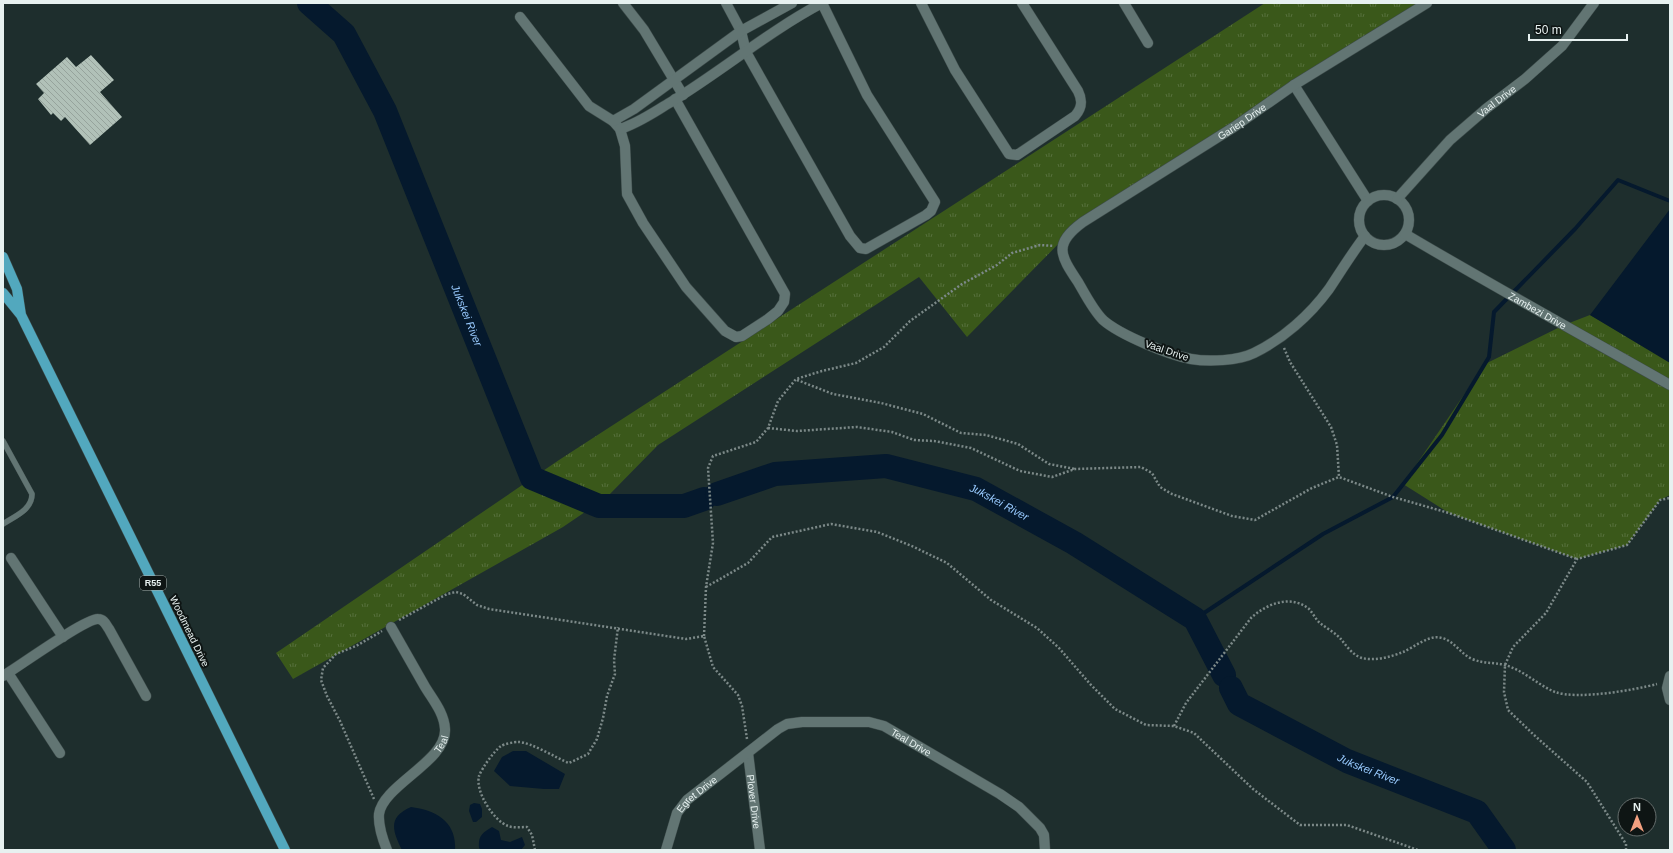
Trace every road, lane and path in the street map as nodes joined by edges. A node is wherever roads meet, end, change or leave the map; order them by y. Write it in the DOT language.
graph roads {
  1 [pos="623,3"];
  2 [pos="726,3"];
  3 [pos="792,3"];
  4 [pos="822,3"];
  5 [pos="921,3"];
  6 [pos="1022,3"];
  7 [pos="1124,3"];
  8 [pos="1428,3"];
  9 [pos="1594,3"];
  10 [pos="520,17"];
  11 [pos="741,31"];
  12 [pos="1148,43"];
  13 [pos="746,52"];
  14 [pos="674,80"];
  15 [pos="1294,85"];
  16 [pos="679,97"];
  17 [pos="613,121"];
  18 [pos="620,129"];
  19 [pos="1397,198"];
  20 [pos="1368,201"];
  21 [pos="1405,234"];
  22 [pos="1365,236"];
  23 [pos="1063,246"];
  24 [pos="3,257"];
  25 [pos="3,293"];
  26 [pos="21,315"];
  27 [pos="1280,337"];
  28 [pos="796,380"];
  29 [pos="1670,385"];
  30 [pos="768,428"];
  31 [pos="3,441"];
  32 [pos="1074,469"];
  33 [pos="1339,477"];
  34 [pos="1670,498"];
  35 [pos="3,524"];
  36 [pos="11,558"];
  37 [pos="1578,559"];
  38 [pos="706,587"];
  39 [pos="391,627"];
  40 [pos="618,628"];
  41 [pos="704,636"];
  42 [pos="63,637"];
  43 [pos="1505,665"];
  44 [pos="5,674"];
  45 [pos="1669,679"];
  46 [pos="146,696"];
  47 [pos="1670,700"];
  48 [pos="1174,726"];
  49 [pos="60,753"];
  50 [pos="748,753"];
  51 [pos="379,813"];
  52 [pos="285,850"];
  53 [pos="387,850"];
  54 [pos="535,850"];
  55 [pos="666,850"];
  56 [pos="760,850"];
  57 [pos="1044,850"];
  58 [pos="1418,850"];
  59 [pos="1626,850"];
  1 -- 14 [label="street"];
  2 -- 11 [label="street"];
  3 -- 11 [label="street"];
  4 -- 13 [label="street"];
  4 -- 13 [label="street"];
  5 -- 6 [label="street"];
  7 -- 12 [label="street"];
  8 -- 15 [label="street, Gariep Drive"];
  9 -- 19 [label="street, Vaal Drive"];
  10 -- 17 [label="street"];
  11 -- 13 [label="street"];
  11 -- 14 [label="street"];
  13 -- 16 [label="street"];
  14 -- 16 [label="street"];
  14 -- 17 [label="street"];
  15 -- 20 [label="street"];
  15 -- 23 [label="street, Gariep Drive"];
  16 -- 18 [label="street"];
  16 -- 18 [label="street"];
  17 -- 18 [label="street"];
  19 -- 20 [label="street"];
  19 -- 21 [label="street"];
  20 -- 22 [label="street"];
  21 -- 22 [label="street"];
  21 -- 29 [label="street, Zambezi Drive"];
  22 -- 27 [label="street, Vaal Drive"];
  23 -- 27 [label="street, Vaal Drive"];
  23 -- 28 [label="path"];
  24 -- 26 [label="main road, Woodmead Drive / R55"];
  25 -- 26 [label="main road, Woodmead Drive / R55"];
  26 -- 52 [label="main road, Woodmead Drive / R55"];
  27 -- 33 [label="path"];
  28 -- 30 [label="path"];
  28 -- 32 [label="path"];
  30 -- 32 [label="path"];
  30 -- 38 [label="path"];
  31 -- 35 [label="lane"];
  32 -- 33 [label="path"];
  33 -- 37 [label="path"];
  34 -- 37 [label="path"];
  36 -- 42 [label="street"];
  37 -- 43 [label="path"];
  38 -- 41 [label="path"];
  38 -- 48 [label="path"];
  39 -- 40 [label="path"];
  39 -- 51 [label="street, Teal"];
  39 -- 51 [label="path"];
  40 -- 41 [label="path"];
  40 -- 54 [label="path"];
  41 -- 50 [label="path"];
  42 -- 44 [label="street"];
  42 -- 46 [label="street"];
  43 -- 45 [label="path"];
  43 -- 48 [label="path"];
  43 -- 59 [label="path"];
  44 -- 49 [label="street"];
  45 -- 47 [label="street"];
  48 -- 58 [label="path"];
  50 -- 55 [label="street, Egret Drive"];
  50 -- 56 [label="street, Plover Drive"];
  50 -- 57 [label="street, Teal Drive"];
  51 -- 53 [label="street"];
}
